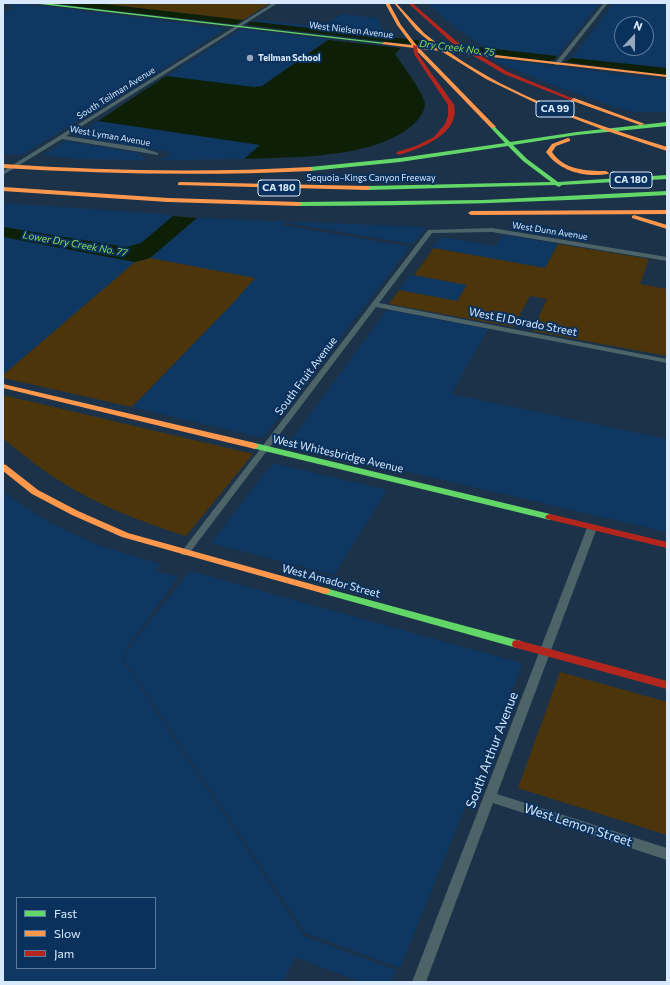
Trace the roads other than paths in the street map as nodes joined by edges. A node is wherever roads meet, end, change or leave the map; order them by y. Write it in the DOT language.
graph roads {
  1 [pos="33,3"];
  2 [pos="276,3"];
  3 [pos="387,3"];
  4 [pos="394,3"];
  5 [pos="406,3"];
  6 [pos="410,3"];
  7 [pos="606,3"];
  8 [pos="242,24"];
  9 [pos="451,47"];
  10 [pos="418,52"];
  11 [pos="559,61"];
  12 [pos="667,76"];
  13 [pos="667,124"];
  14 [pos="667,130"];
  15 [pos="61,137"];
  16 [pos="667,141"];
  17 [pos="667,149"];
  18 [pos="156,154"];
  19 [pos="667,155"];
  20 [pos="3,166"];
  21 [pos="667,169"];
  22 [pos="3,172"];
  23 [pos="155,174"];
  24 [pos="667,177"];
  25 [pos="124,182"];
  26 [pos="171,184"];
  27 [pos="7,189"];
  28 [pos="667,193"];
  29 [pos="134,198"];
  30 [pos="667,201"];
  31 [pos="397,212"];
  32 [pos="667,212"];
  33 [pos="434,213"];
  34 [pos="463,213"];
  35 [pos="667,227"];
  36 [pos="430,231"];
  37 [pos="667,259"];
  38 [pos="374,304"];
  39 [pos="667,361"];
  40 [pos="3,386"];
  41 [pos="264,449"];
  42 [pos="3,467"];
  43 [pos="592,528"];
  44 [pos="667,545"];
  45 [pos="185,553"];
  46 [pos="545,652"];
  47 [pos="667,685"];
  48 [pos="489,797"];
  49 [pos="667,854"];
  50 [pos="419,982"];
  1 -- 8 [label="main road, West Nielsen Avenue"];
  2 -- 8 [label="street, South Teilman Avenue"];
  3 -- 10 [label="main road"];
  4 -- 9 [label="main road, CA 99"];
  5 -- 9 [label="main road, CA 99"];
  6 -- 9 [label="main road"];
  7 -- 11 [label="street"];
  8 -- 11 [label="main road, West Nielsen Avenue"];
  8 -- 15 [label="street, South Teilman Avenue"];
  9 -- 14 [label="main road"];
  9 -- 16 [label="main road, CA 99"];
  9 -- 17 [label="main road, CA 99"];
  10 -- 23 [label="main road"];
  10 -- 35 [label="main road"];
  11 -- 12 [label="main road, West Nielsen Avenue"];
  13 -- 23 [label="main road"];
  15 -- 18 [label="street, West Lyman Avenue"];
  15 -- 22 [label="street, South Teilman Avenue"];
  19 -- 21 [label="main road"];
  20 -- 23 [label="main road"];
  22 -- 25 [label="main road"];
  24 -- 26 [label="main road, Sequoia–Kings Canyon Freeway / CA 180"];
  27 -- 29 [label="main road, CA 180"];
  28 -- 29 [label="main road, CA 180"];
  29 -- 31 [label="main road"];
  30 -- 31 [label="main road"];
  31 -- 33 [label="main road"];
  32 -- 34 [label="main road"];
  36 -- 37 [label="street, West Dunn Avenue"];
  36 -- 38 [label="street, South Fruit Avenue"];
  38 -- 39 [label="street, West El Dorado Street"];
  38 -- 41 [label="street, South Fruit Avenue"];
  40 -- 41 [label="main road, West Whitesbridge Avenue"];
  41 -- 43 [label="main road, West Whitesbridge Avenue"];
  41 -- 45 [label="street, South Fruit Avenue"];
  42 -- 45 [label="main road, West Amador Street"];
  43 -- 44 [label="main road, West Whitesbridge Avenue"];
  43 -- 46 [label="street, South Arthur Avenue"];
  45 -- 46 [label="main road, West Amador Street"];
  46 -- 47 [label="main road, West Amador Street"];
  46 -- 48 [label="street, South Arthur Avenue"];
  48 -- 49 [label="street, West Lemon Street"];
  48 -- 50 [label="street, South Arthur Avenue"];
}
